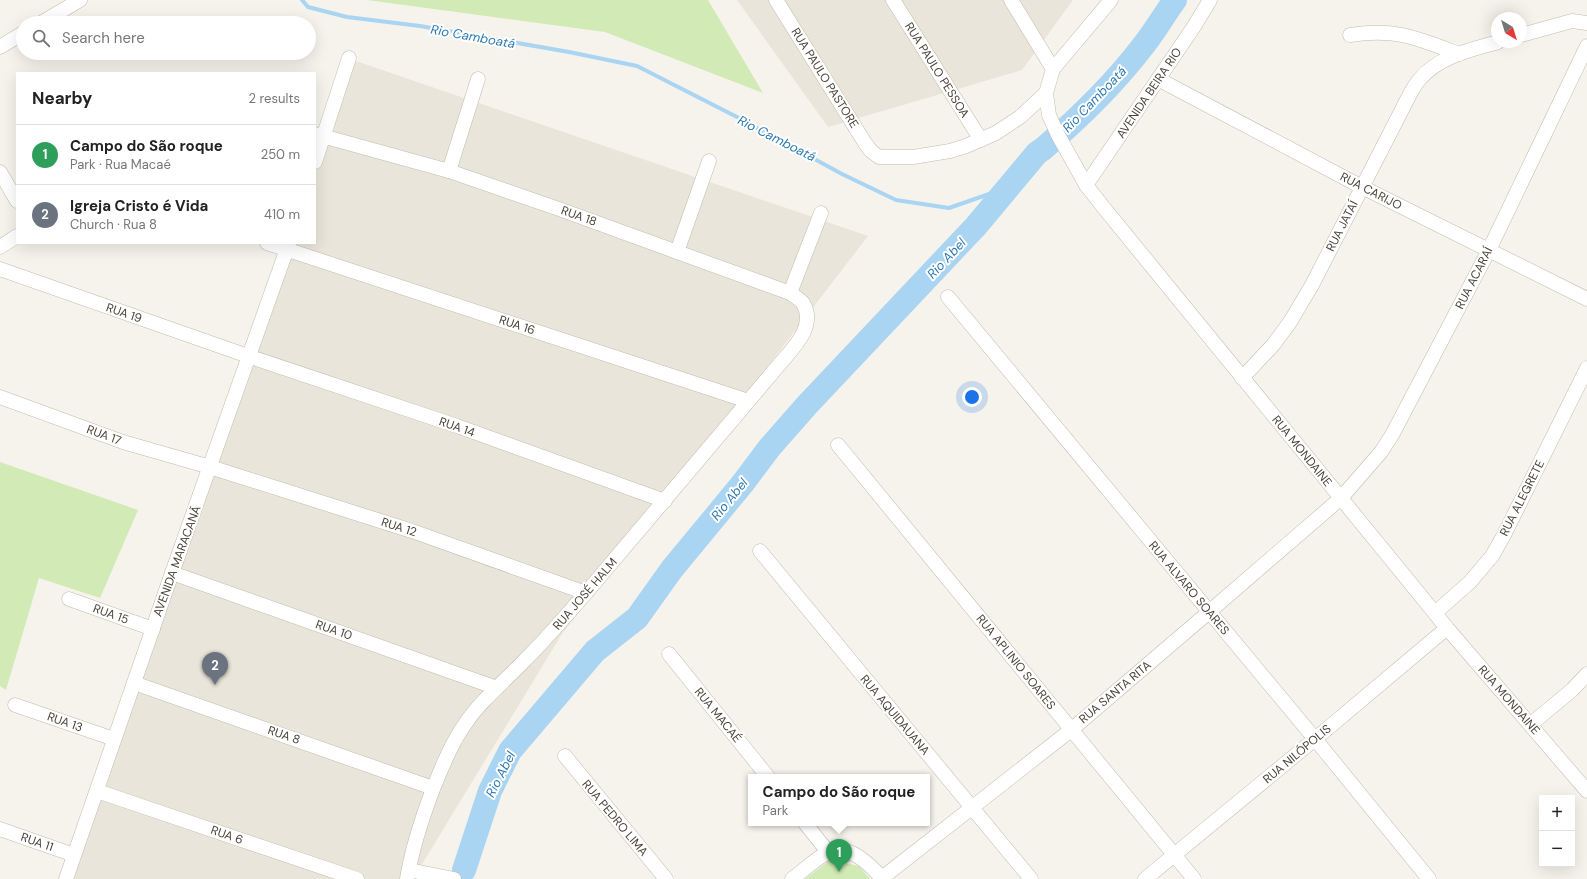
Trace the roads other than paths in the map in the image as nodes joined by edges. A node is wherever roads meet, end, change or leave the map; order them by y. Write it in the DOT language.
graph roads {
  1 [pos="80,0"];
  2 [pos="776,0"];
  3 [pos="893,0"];
  4 [pos="1011,0"];
  5 [pos="1111,0"];
  6 [pos="1210,0"];
  7 [pos="53,16"];
  8 [pos="1587,23"];
  9 [pos="1527,33"];
  10 [pos="1350,35"];
  11 [pos="16,37"];
  12 [pos="1491,44"];
  13 [pos="1587,46"];
  14 [pos="0,47"];
  15 [pos="1459,54"];
  16 [pos="349,58"];
  17 [pos="1052,69"];
  18 [pos="478,79"];
  19 [pos="1158,79"];
  20 [pos="1046,93"];
  21 [pos="319,135"];
  22 [pos="981,140"];
  23 [pos="316,155"];
  24 [pos="709,161"];
  25 [pos="449,171"];
  26 [pos="0,172"];
  27 [pos="1086,185"];
  28 [pos="1362,187"];
  29 [pos="16,199"];
  30 [pos="822,213"];
  31 [pos="16,237"];
  32 [pos="274,244"];
  33 [pos="288,246"];
  34 [pos="0,247"];
  35 [pos="1489,250"];
  36 [pos="677,252"];
  37 [pos="0,269"];
  38 [pos="790,293"];
  39 [pos="948,297"];
  40 [pos="1587,299"];
  41 [pos="806,330"];
  42 [pos="248,356"];
  43 [pos="1587,368"];
  44 [pos="1242,378"];
  45 [pos="0,397"];
  46 [pos="748,401"];
  47 [pos="838,445"];
  48 [pos="210,467"];
  49 [pos="1341,498"];
  50 [pos="665,501"];
  51 [pos="760,551"];
  52 [pos="172,573"];
  53 [pos="586,594"];
  54 [pos="69,599"];
  55 [pos="1209,612"];
  56 [pos="1435,613"];
  57 [pos="1447,628"];
  58 [pos="153,629"];
  59 [pos="669,654"];
  60 [pos="1587,674"];
  61 [pos="134,683"];
  62 [pos="497,688"];
  63 [pos="15,705"];
  64 [pos="1531,724"];
  65 [pos="1071,730"];
  66 [pos="114,739"];
  67 [pos="1315,739"];
  68 [pos="565,756"];
  69 [pos="766,774"];
  70 [pos="434,788"];
  71 [pos="97,791"];
  72 [pos="1587,791"];
  73 [pos="972,807"];
  74 [pos="807,826"];
  75 [pos="0,829"];
  76 [pos="828,852"];
  77 [pos="74,855"];
  78 [pos="1174,856"];
  79 [pos="408,875"];
  80 [pos="448,877"];
  81 [pos="66,879"];
  82 [pos="357,879"];
  83 [pos="666,879"];
  84 [pos="792,879"];
  85 [pos="883,879"];
  86 [pos="1031,879"];
  87 [pos="1145,879"];
  88 [pos="1194,879"];
  89 [pos="1429,879"];
  1 -- 7 [label="street"];
  2 -- 22 [label="street, RUA PAULO PASTORE"];
  3 -- 22 [label="street, RUA PAULO PESSOA"];
  4 -- 17 [label="street"];
  5 -- 17 [label="street"];
  6 -- 19 [label="street, AVENIDA BEIRA RIO"];
  8 -- 9 [label="street"];
  10 -- 15 [label="street"];
  11 -- 14 [label="street"];
  12 -- 15 [label="street, RUA JATAÍ"];
  13 -- 35 [label="street, RUA ACARAÍ"];
  15 -- 28 [label="street, RUA JATAÍ"];
  16 -- 21 [label="street"];
  17 -- 20 [label="street"];
  18 -- 25 [label="street"];
  19 -- 27 [label="street, AVENIDA BEIRA RIO"];
  19 -- 28 [label="street, RUA CARIJO"];
  20 -- 22 [label="street"];
  20 -- 27 [label="street, RUA MONDAINE"];
  21 -- 23 [label="street"];
  21 -- 25 [label="street, RUA 18"];
  24 -- 36 [label="street"];
  25 -- 36 [label="street, RUA 18"];
  26 -- 29 [label="street"];
  27 -- 44 [label="street, RUA MONDAINE"];
  28 -- 35 [label="street, RUA CARIJO"];
  28 -- 44 [label="street, RUA JATAÍ"];
  30 -- 38 [label="street"];
  31 -- 34 [label="street"];
  32 -- 33 [label="street, RUA 16"];
  33 -- 42 [label="street, AVENIDA MARACANÃ"];
  33 -- 46 [label="street, RUA 16"];
  35 -- 40 [label="street, RUA CARIJO"];
  35 -- 49 [label="street, RUA ACARAÍ"];
  36 -- 38 [label="street, RUA 18"];
  37 -- 42 [label="street, RUA 19"];
  38 -- 41 [label="street, RUA 18"];
  39 -- 55 [label="street, RUA ALVARO SOARES"];
  41 -- 46 [label="street, RUA JOSÉ HALM"];
  42 -- 48 [label="street, AVENIDA MARACANÃ"];
  42 -- 50 [label="street, RUA 14"];
  43 -- 56 [label="street, RUA ALEGRETE"];
  44 -- 49 [label="street, RUA MONDAINE"];
  45 -- 48 [label="street, RUA 17"];
  46 -- 50 [label="street, RUA JOSÉ HALM"];
  47 -- 65 [label="street, RUA APLINIO SOARES"];
  48 -- 52 [label="street, AVENIDA MARACANÃ"];
  48 -- 53 [label="street, RUA 12"];
  49 -- 55 [label="street, RUA SANTA RITA"];
  49 -- 56 [label="street, RUA MONDAINE"];
  50 -- 53 [label="street, RUA JOSÉ HALM"];
  51 -- 73 [label="street, RUA AQUIDAUANA"];
  52 -- 58 [label="street, AVENIDA MARACANÃ"];
  52 -- 62 [label="street, RUA 10"];
  53 -- 62 [label="street, RUA JOSÉ HALM"];
  54 -- 58 [label="street, RUA 15"];
  55 -- 65 [label="street, RUA SANTA RITA"];
  55 -- 67 [label="street, RUA ALVARO SOARES"];
  56 -- 57 [label="street, RUA MONDAINE"];
  57 -- 64 [label="street, RUA MONDAINE"];
  57 -- 67 [label="street, RUA NILÓPOLIS"];
  58 -- 61 [label="street, AVENIDA MARACANÃ"];
  59 -- 69 [label="street, RUA MACAÉ"];
  60 -- 64 [label="street"];
  61 -- 66 [label="street, AVENIDA MARACANÃ"];
  61 -- 70 [label="street, RUA 8"];
  62 -- 70 [label="street, RUA JOSÉ HALM"];
  63 -- 66 [label="street, RUA 13"];
  64 -- 72 [label="street, RUA MONDAINE"];
  65 -- 73 [label="street, RUA SANTA RITA"];
  65 -- 78 [label="street, RUA APLINIO SOARES"];
  66 -- 71 [label="street, AVENIDA MARACANÃ"];
  67 -- 78 [label="street, RUA NILÓPOLIS"];
  67 -- 89 [label="street, RUA ALVARO SOARES"];
  68 -- 83 [label="street, RUA PEDRO LIMA"];
  70 -- 79 [label="street, RUA JOSÉ HALM"];
  71 -- 77 [label="street, AVENIDA MARACANÃ"];
  71 -- 82 [label="street, RUA 6"];
  73 -- 85 [label="street, RUA SANTA RITA"];
  73 -- 86 [label="street, RUA AQUIDAUANA"];
  74 -- 76 [label="street"];
  75 -- 77 [label="street, RUA 11"];
  76 -- 84 [label="street"];
  76 -- 85 [label="street"];
  77 -- 81 [label="street, AVENIDA MARACANÃ"];
  78 -- 87 [label="street, RUA NILÓPOLIS"];
  78 -- 88 [label="street, RUA APLINIO SOARES"];
  79 -- 80 [label="street"];
}
